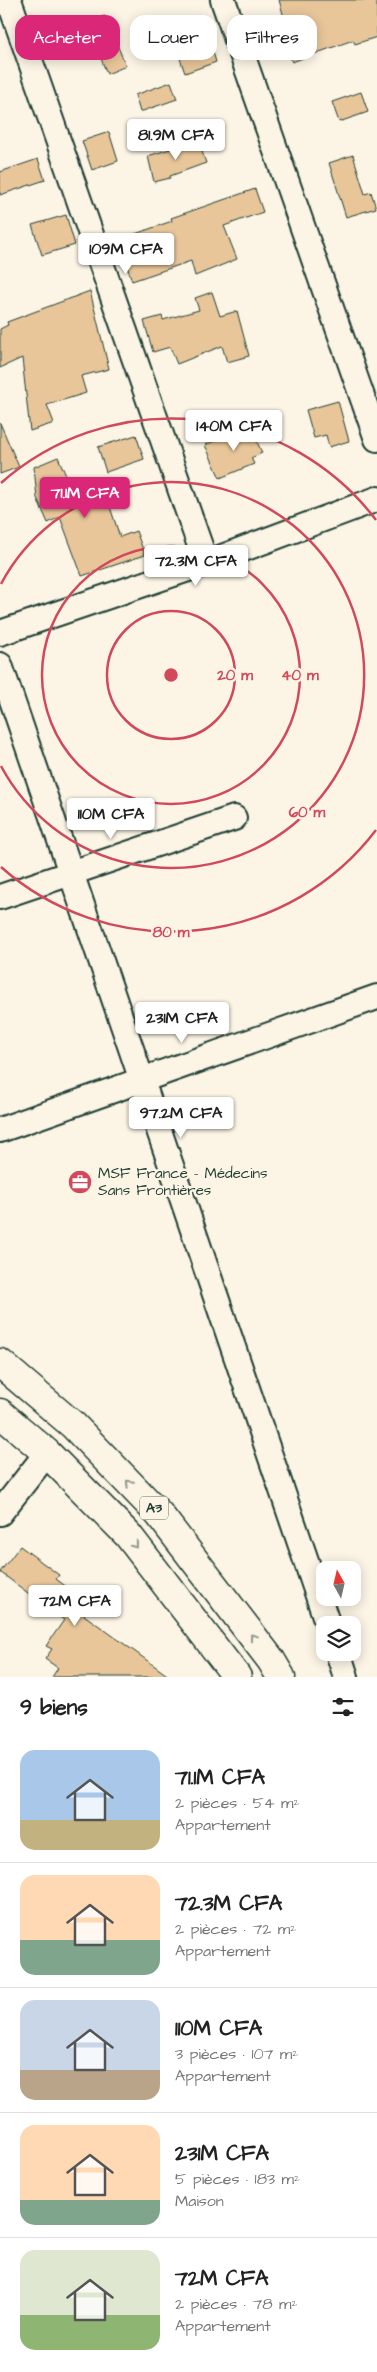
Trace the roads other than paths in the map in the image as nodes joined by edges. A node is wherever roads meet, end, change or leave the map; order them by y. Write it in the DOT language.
graph roads {
  1 [pos="9,0"];
  2 [pos="223,0"];
  3 [pos="377,439"];
  4 [pos="377,500"];
  5 [pos="206,563"];
  6 [pos="0,633"];
  7 [pos="0,665"];
  8 [pos="234,818"];
  9 [pos="73,873"];
  10 [pos="0,898"];
  11 [pos="377,997"];
  12 [pos="140,1079"];
  13 [pos="0,1130"];
  14 [pos="0,1363"];
  15 [pos="0,1413"];
  16 [pos="47,1452"];
  17 [pos="0,1513"];
  18 [pos="325,1616"];
  19 [pos="341,1661"];
  20 [pos="236,1677"];
  21 [pos="280,1677"];
  22 [pos="346,1677"];
  1 -- 5 [label="street"];
  2 -- 3 [label="street"];
  4 -- 5 [label="street"];
  5 -- 6 [label="street"];
  7 -- 9 [label="street"];
  8 -- 9 [label="street"];
  9 -- 10 [label="street"];
  9 -- 12 [label="street"];
  11 -- 12 [label="street"];
  12 -- 13 [label="street"];
  12 -- 18 [label="street"];
  21 -- 14 [label="highway, A3, one-way"];
  15 -- 16 [label="highway, A3"];
  16 -- 17 [label="street"];
  16 -- 20 [label="highway, A3, one-way"];
  19 -- 22 [label="street"];
}
